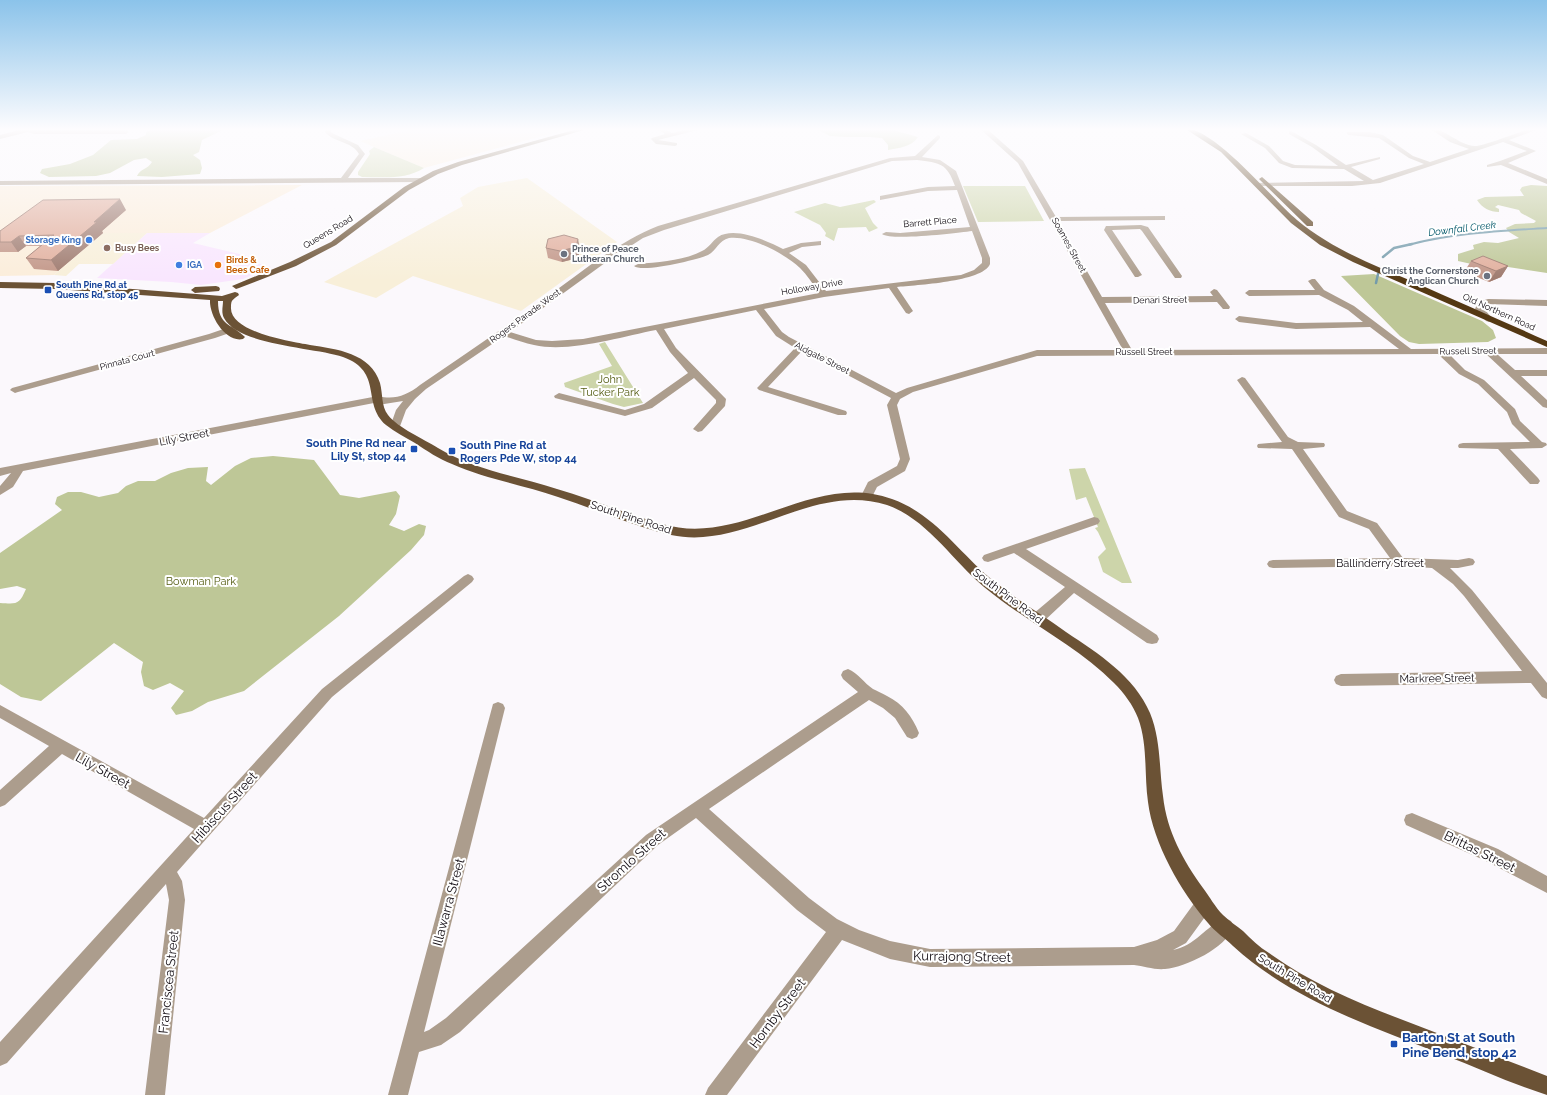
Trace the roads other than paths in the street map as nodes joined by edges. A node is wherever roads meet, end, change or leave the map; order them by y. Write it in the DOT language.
graph roads {
  1 [pos="825,179"];
  2 [pos="955,179"];
  3 [pos="1031,179"];
  4 [pos="1251,179"];
  5 [pos="1262,179"];
  6 [pos="1366,179"];
  7 [pos="1387,179"];
  8 [pos="420,180"];
  9 [pos="343,181"];
  10 [pos="1372,182"];
  11 [pos="0,183"];
  12 [pos="1256,184"];
  13 [pos="1268,184"];
  14 [pos="958,188"];
  15 [pos="883,198"];
  16 [pos="1162,218"];
  17 [pos="1054,219"];
  18 [pos="974,229"];
  19 [pos="886,234"];
  20 [pos="818,243"];
  21 [pos="783,252"];
  22 [pos="638,266"];
  23 [pos="1138,275"];
  24 [pos="1178,276"];
  25 [pos="0,280"];
  26 [pos="1312,282"];
  27 [pos="0,285"];
  28 [pos="892,286"];
  29 [pos="229,289"];
  30 [pos="1214,291"];
  31 [pos="1321,292"];
  32 [pos="1249,293"];
  33 [pos="824,294"];
  34 [pos="212,298"];
  35 [pos="1219,299"];
  36 [pos="1100,300"];
  37 [pos="1507,303"];
  38 [pos="1547,303"];
  39 [pos="1479,306"];
  40 [pos="758,307"];
  41 [pos="1226,307"];
  42 [pos="910,311"];
  43 [pos="1491,316"];
  44 [pos="1239,319"];
  45 [pos="1371,324"];
  46 [pos="238,327"];
  47 [pos="658,327"];
  48 [pos="229,331"];
  49 [pos="503,333"];
  50 [pos="1528,336"];
  51 [pos="1547,337"];
  52 [pos="288,343"];
  53 [pos="1547,344"];
  54 [pos="801,347"];
  55 [pos="1520,350"];
  56 [pos="1488,351"];
  57 [pos="1547,351"];
  58 [pos="1129,352"];
  59 [pos="1409,352"];
  60 [pos="1441,352"];
  61 [pos="694,373"];
  62 [pos="1512,373"];
  63 [pos="1547,373"];
  64 [pos="1242,380"];
  65 [pos="423,387"];
  66 [pos="15,390"];
  67 [pos="559,396"];
  68 [pos="896,396"];
  69 [pos="411,397"];
  70 [pos="378,399"];
  71 [pos="1547,405"];
  72 [pos="842,413"];
  73 [pos="395,426"];
  74 [pos="698,428"];
  75 [pos="1294,445"];
  76 [pos="1320,445"];
  77 [pos="1500,445"];
  78 [pos="1543,445"];
  79 [pos="1262,446"];
  80 [pos="1463,446"];
  81 [pos="19,468"];
  82 [pos="0,472"];
  83 [pos="1534,481"];
  84 [pos="0,491"];
  85 [pos="867,496"];
  86 [pos="1094,521"];
  87 [pos="1015,548"];
  88 [pos="988,558"];
  89 [pos="1400,562"];
  90 [pos="1469,562"];
  91 [pos="1273,564"];
  92 [pos="1436,564"];
  93 [pos="468,579"];
  94 [pos="1073,587"];
  95 [pos="1038,618"];
  96 [pos="1152,639"];
  97 [pos="848,675"];
  98 [pos="1534,677"];
  99 [pos="1341,680"];
  100 [pos="868,693"];
  101 [pos="1547,693"];
  102 [pos="498,708"];
  103 [pos="0,711"];
  104 [pos="912,733"];
  105 [pos="60,746"];
  106 [pos="0,800"];
  107 [pos="697,808"];
  108 [pos="1412,820"];
  109 [pos="206,827"];
  110 [pos="166,873"];
  111 [pos="1547,885"];
  112 [pos="1204,904"];
  113 [pos="1225,927"];
  114 [pos="839,930"];
  115 [pos="1134,956"];
  116 [pos="411,1045"];
  117 [pos="0,1056"];
  118 [pos="1547,1086"];
  119 [pos="155,1095"];
  120 [pos="398,1095"];
  121 [pos="715,1095"];
  1 -- 49 [label="street, Rogers Parade West"];
  2 -- 14 [label="street, Holloway Drive"];
  3 -- 17 [label="street, Soames Street"];
  4 -- 12 [label="highway, Old Northern Road"];
  5 -- 13 [label="highway, Old Northern Road"];
  6 -- 10 [label="street"];
  7 -- 10 [label="street"];
  8 -- 9 [label="street"];
  8 -- 29 [label="main road, Queens Road"];
  9 -- 11 [label="street"];
  10 -- 13 [label="street"];
  12 -- 13 [label="street"];
  12 -- 43 [label="highway, Old Northern Road"];
  13 -- 39 [label="highway, Old Northern Road"];
  14 -- 15 [label="street"];
  14 -- 18 [label="street, Holloway Drive"];
  16 -- 17 [label="street"];
  17 -- 36 [label="street, Soames Street"];
  18 -- 19 [label="street, Barrett Place"];
  18 -- 28 [label="street, Holloway Drive"];
  20 -- 21 [label="street"];
  21 -- 22 [label="street"];
  21 -- 33 [label="street"];
  23 -- 24 [label="street"];
  25 -- 29 [label="main road"];
  26 -- 31 [label="street"];
  27 -- 34 [label="main road"];
  28 -- 33 [label="street, Holloway Drive"];
  28 -- 42 [label="street"];
  29 -- 34 [label="main road"];
  29 -- 34 [label="main road"];
  29 -- 46 [label="main road, South Pine Road"];
  30 -- 35 [label="street"];
  31 -- 32 [label="street"];
  31 -- 45 [label="street"];
  33 -- 40 [label="street, Holloway Drive"];
  34 -- 48 [label="main road, South Pine Road"];
  35 -- 36 [label="street, Denari Street"];
  35 -- 41 [label="street"];
  36 -- 58 [label="street, Soames Street"];
  37 -- 38 [label="street"];
  37 -- 39 [label="street"];
  37 -- 43 [label="street"];
  39 -- 43 [label="highway, Old Northern Road"];
  40 -- 47 [label="street, Holloway Drive"];
  40 -- 54 [label="street, Aldgate Street"];
  43 -- 50 [label="highway, Old Northern Road"];
  43 -- 51 [label="highway, Old Northern Road"];
  44 -- 45 [label="street"];
  45 -- 59 [label="street"];
  46 -- 48 [label="street, Pinnata Court"];
  46 -- 52 [label="main road, South Pine Road"];
  47 -- 49 [label="street, Holloway Drive"];
  47 -- 61 [label="street"];
  48 -- 52 [label="main road, South Pine Road"];
  48 -- 66 [label="street, Pinnata Court"];
  49 -- 65 [label="street, Rogers Parade West"];
  50 -- 53 [label="highway, Old Northern Road"];
  50 -- 55 [label="street"];
  52 -- 70 [label="main road, South Pine Road"];
  54 -- 68 [label="street, Aldgate Street"];
  54 -- 72 [label="street"];
  55 -- 56 [label="street, Russell Street"];
  55 -- 57 [label="street, Russell Street"];
  56 -- 60 [label="street, Russell Street"];
  56 -- 62 [label="street"];
  58 -- 59 [label="street, Russell Street"];
  58 -- 68 [label="street, Russell Street"];
  59 -- 60 [label="street, Russell Street"];
  60 -- 78 [label="street"];
  61 -- 67 [label="street"];
  61 -- 74 [label="street"];
  62 -- 63 [label="street"];
  62 -- 71 [label="street"];
  64 -- 75 [label="street"];
  65 -- 69 [label="street, Rogers Parade West"];
  65 -- 70 [label="street, Rogers Parade West"];
  68 -- 85 [label="street"];
  69 -- 70 [label="street"];
  69 -- 73 [label="street, Rogers Parade West"];
  70 -- 73 [label="main road, South Pine Road"];
  70 -- 81 [label="street, Lily Street"];
  73 -- 85 [label="main road, South Pine Road"];
  75 -- 76 [label="street"];
  75 -- 79 [label="street"];
  75 -- 89 [label="street"];
  77 -- 78 [label="street"];
  77 -- 80 [label="street"];
  77 -- 83 [label="street"];
  81 -- 82 [label="street, Lily Street"];
  81 -- 84 [label="street"];
  85 -- 95 [label="main road, South Pine Road"];
  86 -- 87 [label="street"];
  87 -- 88 [label="street"];
  87 -- 94 [label="street"];
  89 -- 91 [label="street, Ballinderry Street"];
  89 -- 92 [label="street, Ballinderry Street"];
  90 -- 92 [label="street"];
  92 -- 98 [label="street, Ballinderry Street"];
  93 -- 109 [label="street, Hibiscus Street"];
  94 -- 95 [label="street"];
  94 -- 96 [label="street"];
  95 -- 112 [label="main road, South Pine Road"];
  97 -- 100 [label="street"];
  98 -- 99 [label="street, Markree Street"];
  98 -- 101 [label="street, Ballinderry Street"];
  100 -- 104 [label="street"];
  100 -- 107 [label="street, Stromlo Street"];
  102 -- 116 [label="street, Illawarra Street"];
  103 -- 105 [label="street, Lily Street"];
  105 -- 106 [label="street"];
  105 -- 109 [label="street, Lily Street"];
  107 -- 114 [label="street, Kurrajong Street"];
  107 -- 116 [label="street, Stromlo Street"];
  108 -- 111 [label="street, Brittas Street"];
  109 -- 110 [label="street, Hibiscus Street"];
  110 -- 117 [label="street, Hibiscus Street"];
  110 -- 119 [label="street, Franciscea Street"];
  112 -- 113 [label="main road, South Pine Road"];
  112 -- 115 [label="street, Kurrajong Street"];
  113 -- 115 [label="street, Kurrajong Street"];
  113 -- 118 [label="main road, South Pine Road"];
  114 -- 115 [label="street, Kurrajong Street"];
  114 -- 121 [label="street, Hornby Street"];
  116 -- 120 [label="street, Illawarra Street"];
}
